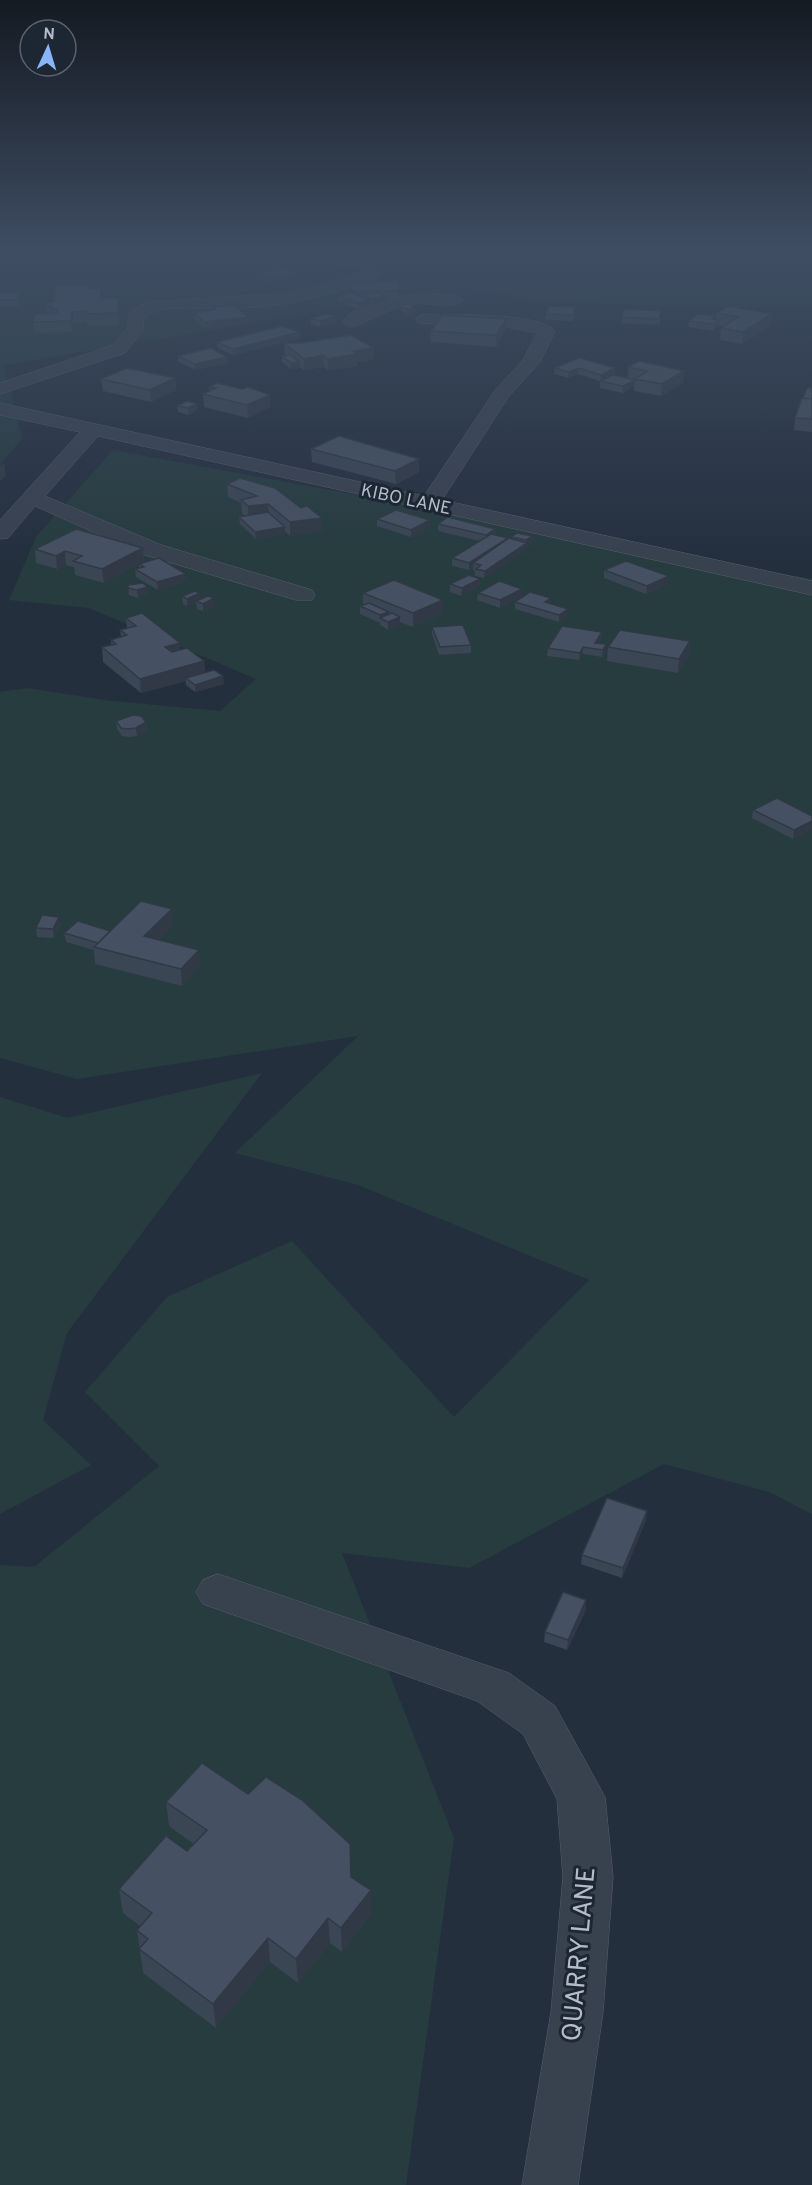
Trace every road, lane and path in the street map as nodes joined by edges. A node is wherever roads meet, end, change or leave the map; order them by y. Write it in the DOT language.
graph roads {
  1 [pos="101,355"];
  2 [pos="535,355"];
  3 [pos="0,389"];
  4 [pos="0,409"];
  5 [pos="93,430"];
  6 [pos="33,498"];
  7 [pos="429,504"];
  8 [pos="0,533"];
  9 [pos="812,588"];
  10 [pos="304,595"];
  11 [pos="218,1592"];
  12 [pos="550,2185"];
  1 -- 3 [label="street"];
  2 -- 7 [label="street"];
  4 -- 5 [label="street, KIBO LANE"];
  5 -- 6 [label="street"];
  5 -- 7 [label="street, KIBO LANE"];
  6 -- 8 [label="street"];
  6 -- 10 [label="street"];
  7 -- 9 [label="street, KIBO LANE"];
  11 -- 12 [label="street, QUARRY LANE"];
}
